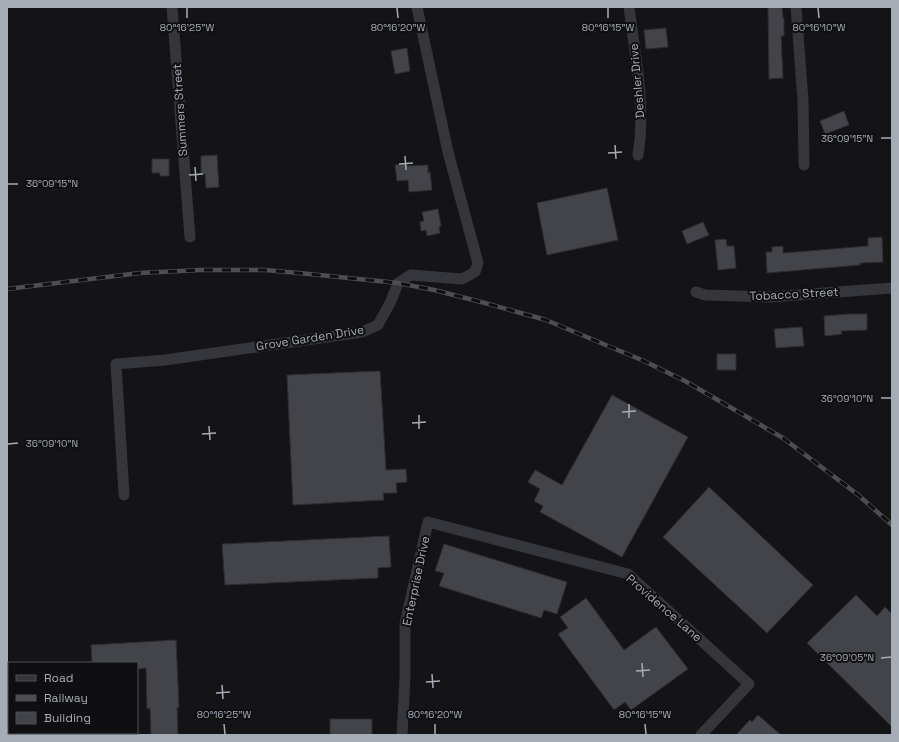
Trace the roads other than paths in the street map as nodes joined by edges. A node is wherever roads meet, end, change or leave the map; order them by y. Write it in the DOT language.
graph roads {
  1 [pos="172,7"];
  2 [pos="417,7"];
  3 [pos="628,7"];
  4 [pos="796,7"];
  5 [pos="638,155"];
  6 [pos="804,165"];
  7 [pos="190,237"];
  8 [pos="892,288"];
  9 [pos="696,292"];
  10 [pos="124,494"];
  11 [pos="428,522"];
  12 [pos="402,735"];
  13 [pos="701,735"];
  1 -- 7 [label="street, Summers Street"];
  2 -- 10 [label="street, Grove Garden Drive"];
  3 -- 5 [label="street, Deshler Drive"];
  4 -- 6 [label="street"];
  8 -- 9 [label="street, Tobacco Street"];
  11 -- 12 [label="street, Enterprise Drive"];
  11 -- 13 [label="street, Providence Lane"];
}
